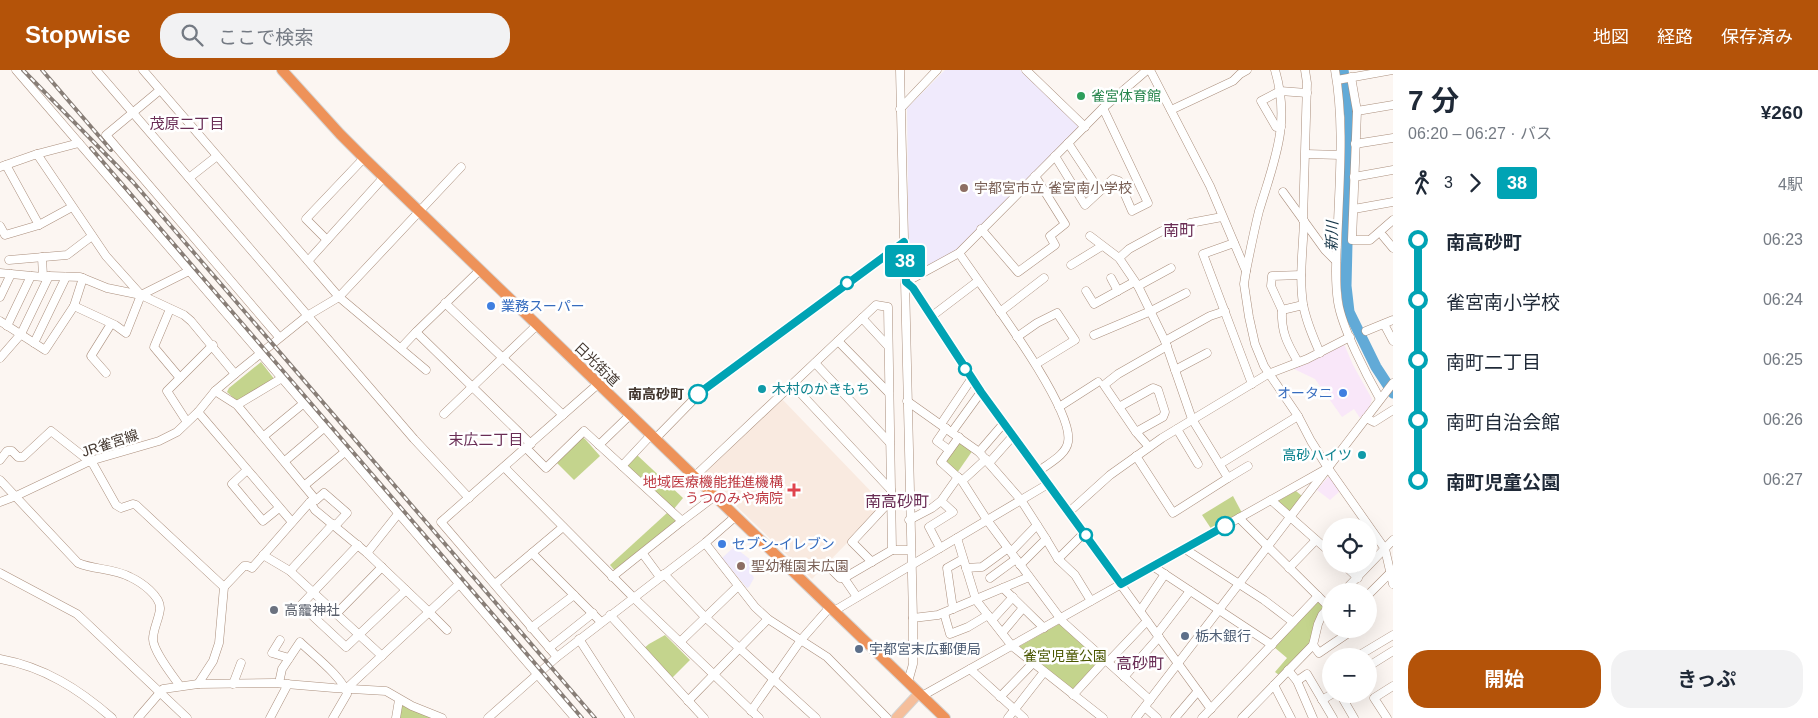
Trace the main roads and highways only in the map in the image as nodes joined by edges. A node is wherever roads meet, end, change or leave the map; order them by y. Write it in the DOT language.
graph roads {
  1 [pos="282,70"];
  2 [pos="921,695"];
  3 [pos="896,718"];
  4 [pos="945,718"];
  1 -- 2 [label="highway, 日光街道"];
  2 -- 3 [label="main road"];
  2 -- 4 [label="highway, 日光街道"];
}
